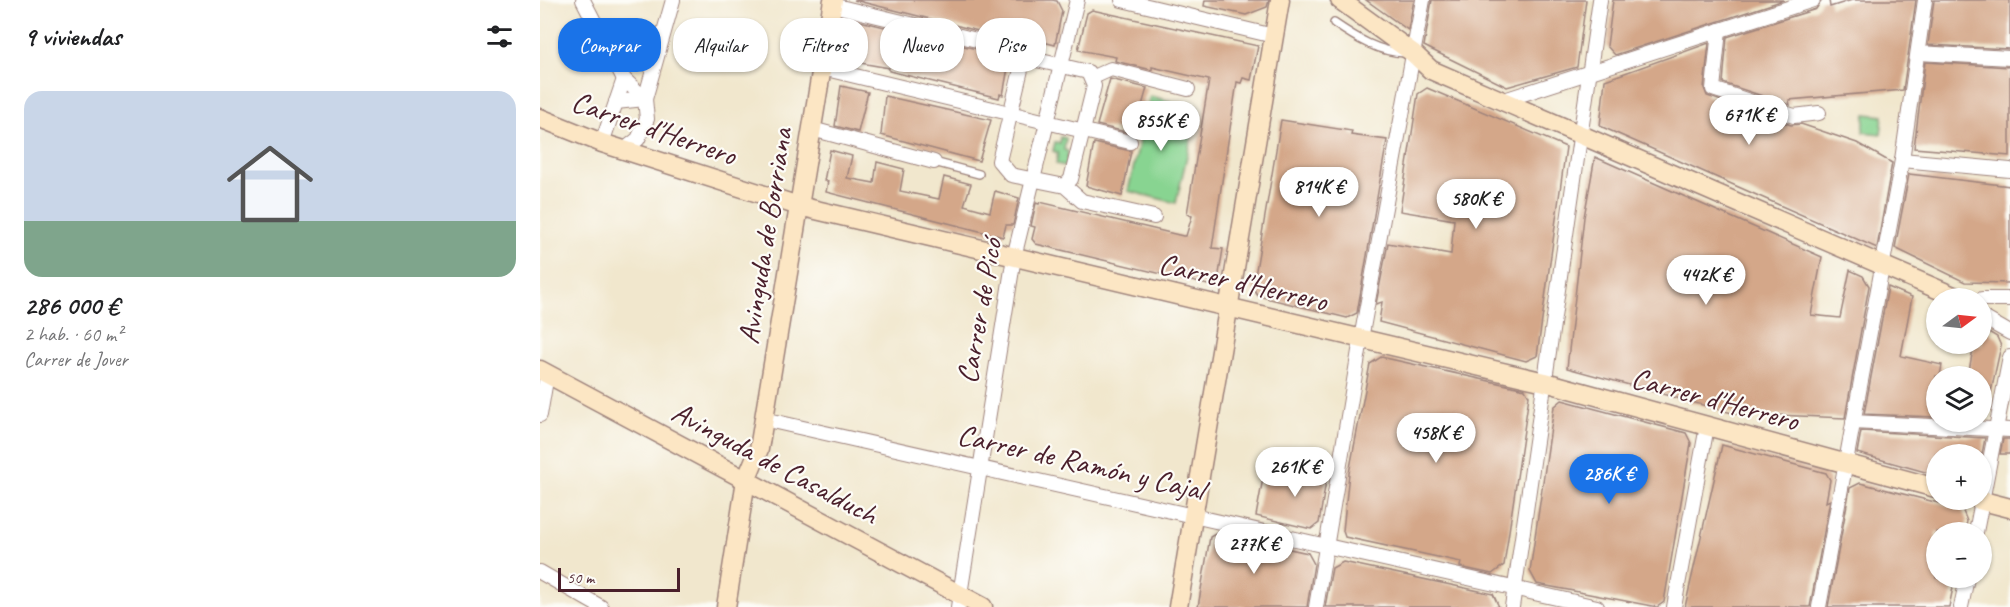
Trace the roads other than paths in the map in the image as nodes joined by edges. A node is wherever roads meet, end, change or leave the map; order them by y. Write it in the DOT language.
graph roads {
  1 [pos="583,0"];
  2 [pos="673,0"];
  3 [pos="1077,0"];
  4 [pos="1122,0"];
  5 [pos="1280,0"];
  6 [pos="1340,0"];
  7 [pos="1423,0"];
  8 [pos="1600,0"];
  9 [pos="1813,0"];
  10 [pos="1925,0"];
  11 [pos="833,2"];
  12 [pos="830,18"];
  13 [pos="1334,23"];
  14 [pos="1719,30"];
  15 [pos="1274,36"];
  16 [pos="976,40"];
  17 [pos="1413,53"];
  18 [pos="1918,53"];
  19 [pos="2010,58"];
  20 [pos="1046,62"];
  21 [pos="1061,66"];
  22 [pos="821,72"];
  23 [pos="838,72"];
  24 [pos="1021,72"];
  25 [pos="1590,72"];
  26 [pos="1091,78"];
  27 [pos="624,79"];
  28 [pos="1188,88"];
  29 [pos="645,99"];
  30 [pos="1501,101"];
  31 [pos="616,102"];
  32 [pos="1813,113"];
  33 [pos="1011,114"];
  34 [pos="540,118"];
  35 [pos="1047,122"];
  36 [pos="812,129"];
  37 [pos="1083,131"];
  38 [pos="1581,136"];
  39 [pos="1130,142"];
  40 [pos="602,143"];
  41 [pos="624,150"];
  42 [pos="1902,160"];
  43 [pos="934,162"];
  44 [pos="2010,170"];
  45 [pos="979,174"];
  46 [pos="1033,180"];
  47 [pos="1065,186"];
  48 [pos="799,206"];
  49 [pos="1154,217"];
  50 [pos="1014,257"];
  51 [pos="1882,266"];
  52 [pos="1934,288"];
  53 [pos="1992,299"];
  54 [pos="2010,299"];
  55 [pos="1228,308"];
  56 [pos="1992,323"];
  57 [pos="2010,333"];
  58 [pos="1361,339"];
  59 [pos="2010,357"];
  60 [pos="544,372"];
  61 [pos="1545,382"];
  62 [pos="540,415"];
  63 [pos="764,419"];
  64 [pos="1854,422"];
  65 [pos="1707,426"];
  66 [pos="2003,429"];
  67 [pos="1845,463"];
  68 [pos="1992,463"];
  69 [pos="981,466"];
  70 [pos="746,480"];
  71 [pos="1926,485"];
  72 [pos="1992,503"];
  73 [pos="2010,508"];
  74 [pos="1194,515"];
  75 [pos="1327,545"];
  76 [pos="540,572"];
  77 [pos="1515,588"];
  78 [pos="1965,588"];
  79 [pos="959,601"];
  80 [pos="601,607"];
  81 [pos="726,607"];
  82 [pos="983,607"];
  83 [pos="1178,607"];
  84 [pos="1316,607"];
  85 [pos="1512,607"];
  86 [pos="1597,607"];
  87 [pos="1674,607"];
  88 [pos="1819,607"];
  89 [pos="1961,607"];
  1 -- 27 [label="street"];
  2 -- 29 [label="street"];
  3 -- 21 [label="street, Carrer de Picó"];
  4 -- 15 [label="street"];
  5 -- 15 [label="street"];
  6 -- 17 [label="street"];
  7 -- 17 [label="street"];
  8 -- 25 [label="street"];
  9 -- 14 [label="street"];
  10 -- 18 [label="street"];
  11 -- 12 [label="street, Avinguda de Borriana"];
  11 -- 16 [label="street"];
  13 -- 17 [label="lane"];
  14 -- 25 [label="street"];
  14 -- 32 [label="street"];
  15 -- 55 [label="street"];
  17 -- 30 [label="street"];
  17 -- 58 [label="street"];
  18 -- 19 [label="street"];
  18 -- 42 [label="street"];
  20 -- 21 [label="street"];
  21 -- 26 [label="street"];
  21 -- 35 [label="street, Carrer de Picó"];
  22 -- 36 [label="street, Avinguda de Borriana"];
  23 -- 33 [label="street"];
  24 -- 33 [label="street"];
  25 -- 30 [label="street"];
  25 -- 38 [label="street"];
  26 -- 28 [label="street"];
  26 -- 37 [label="street"];
  27 -- 29 [label="street"];
  27 -- 31 [label="street"];
  29 -- 31 [label="street"];
  29 -- 41 [label="street"];
  30 -- 38 [label="street"];
  31 -- 40 [label="street"];
  33 -- 35 [label="street"];
  33 -- 46 [label="street"];
  34 -- 40 [label="street, Carrer d'Herrero"];
  35 -- 37 [label="street"];
  35 -- 46 [label="street, Carrer de Picó"];
  36 -- 43 [label="street"];
  36 -- 48 [label="street, Avinguda de Borriana"];
  37 -- 39 [label="street"];
  37 -- 47 [label="street"];
  38 -- 51 [label="street"];
  38 -- 61 [label="street"];
  40 -- 41 [label="street, Carrer d'Herrero"];
  41 -- 48 [label="street, Carrer d'Herrero"];
  42 -- 44 [label="street"];
  42 -- 51 [label="street"];
  43 -- 45 [label="lane"];
  46 -- 47 [label="street"];
  46 -- 50 [label="street, Carrer de Picó"];
  47 -- 49 [label="street"];
  48 -- 50 [label="street, Carrer d'Herrero"];
  48 -- 63 [label="street, Avinguda de Borriana"];
  50 -- 55 [label="street, Carrer d'Herrero"];
  50 -- 69 [label="street, Carrer de Picó"];
  51 -- 52 [label="street"];
  51 -- 64 [label="street"];
  53 -- 54 [label="street"];
  55 -- 58 [label="street, Carrer d'Herrero"];
  55 -- 74 [label="street"];
  56 -- 57 [label="street"];
  58 -- 61 [label="street, Carrer d'Herrero"];
  58 -- 75 [label="street"];
  59 -- 66 [label="street"];
  60 -- 62 [label="street"];
  60 -- 70 [label="street, Avinguda de Casalduch"];
  61 -- 65 [label="street, Carrer d'Herrero"];
  61 -- 77 [label="street"];
  63 -- 69 [label="street, Carrer de Ramón y Cajal"];
  63 -- 70 [label="street, Avinguda de Borriana"];
  64 -- 66 [label="street"];
  64 -- 67 [label="street"];
  65 -- 67 [label="street, Carrer d'Herrero"];
  65 -- 87 [label="street"];
  66 -- 68 [label="street"];
  67 -- 71 [label="street, Carrer d'Herrero"];
  67 -- 88 [label="street"];
  69 -- 74 [label="street, Carrer de Ramón y Cajal"];
  69 -- 79 [label="street, Carrer de Picó"];
  70 -- 79 [label="street, Avinguda de Casalduch"];
  70 -- 81 [label="street, Avinguda de Borriana"];
  72 -- 73 [label="street"];
  74 -- 75 [label="street, Carrer de Ramón y Cajal"];
  74 -- 83 [label="street"];
  75 -- 77 [label="street, Carrer de Ramón y Cajal"];
  75 -- 84 [label="street"];
  76 -- 80 [label="street"];
  77 -- 85 [label="street"];
  77 -- 86 [label="street, Carrer de Ramón y Cajal"];
  78 -- 89 [label="street"];
  79 -- 82 [label="street, Avinguda de Casalduch"];
}
